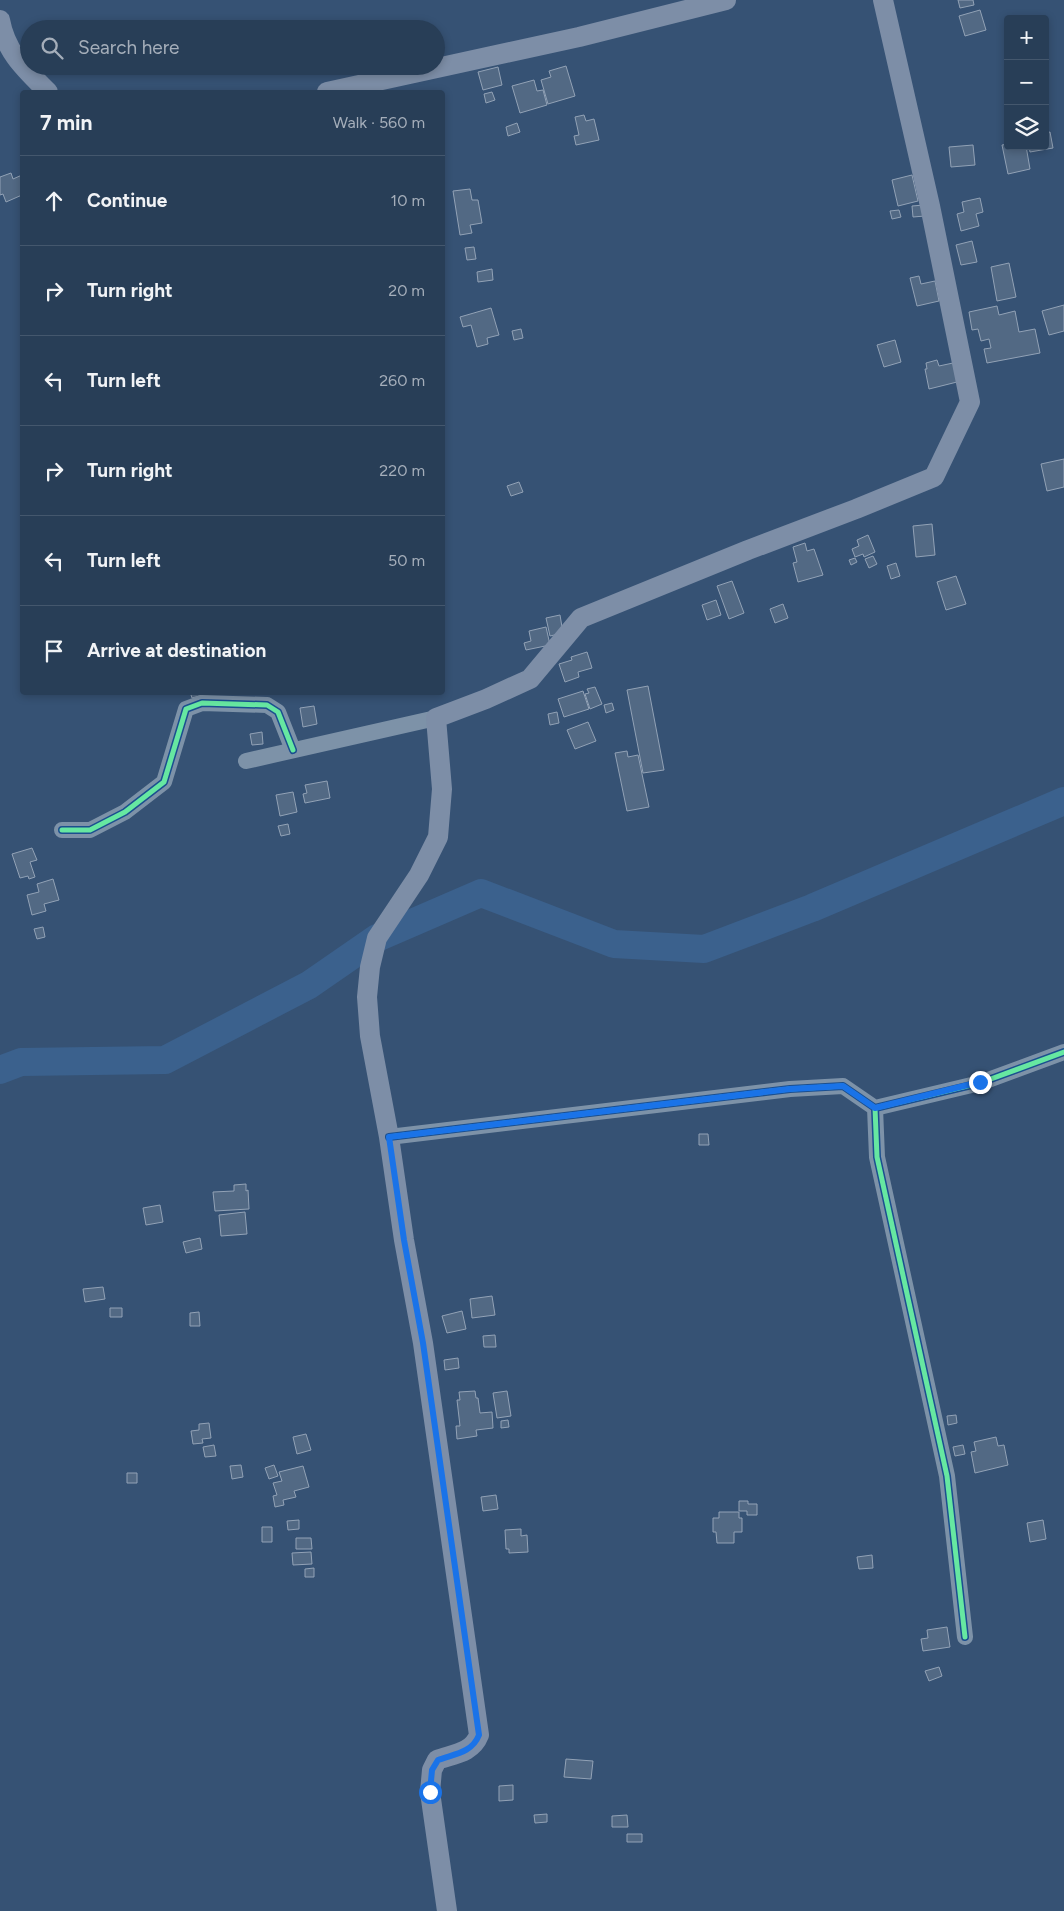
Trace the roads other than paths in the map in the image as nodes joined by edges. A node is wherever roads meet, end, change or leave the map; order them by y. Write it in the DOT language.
graph roads {
  1 [pos="726,0"];
  2 [pos="883,0"];
  3 [pos="0,20"];
  4 [pos="20,64"];
  5 [pos="445,67"];
  6 [pos="30,75"];
  7 [pos="406,75"];
  8 [pos="46,90"];
  9 [pos="336,90"];
  10 [pos="436,718"];
  11 [pos="293,750"];
  12 [pos="246,760"];
  13 [pos="62,830"];
  14 [pos="1064,1052"];
  15 [pos="875,1108"];
  16 [pos="389,1137"];
  17 [pos="965,1637"];
  18 [pos="447,1911"];
  1 -- 5 [label="main road"];
  2 -- 10 [label="main road"];
  3 -- 4 [label="main road"];
  6 -- 8 [label="main road"];
  7 -- 9 [label="main road"];
  10 -- 11 [label="street"];
  10 -- 16 [label="main road"];
  11 -- 12 [label="street"];
  11 -- 13 [label="street"];
  14 -- 15 [label="street"];
  15 -- 16 [label="street"];
  15 -- 17 [label="street"];
  16 -- 18 [label="main road"];
}
